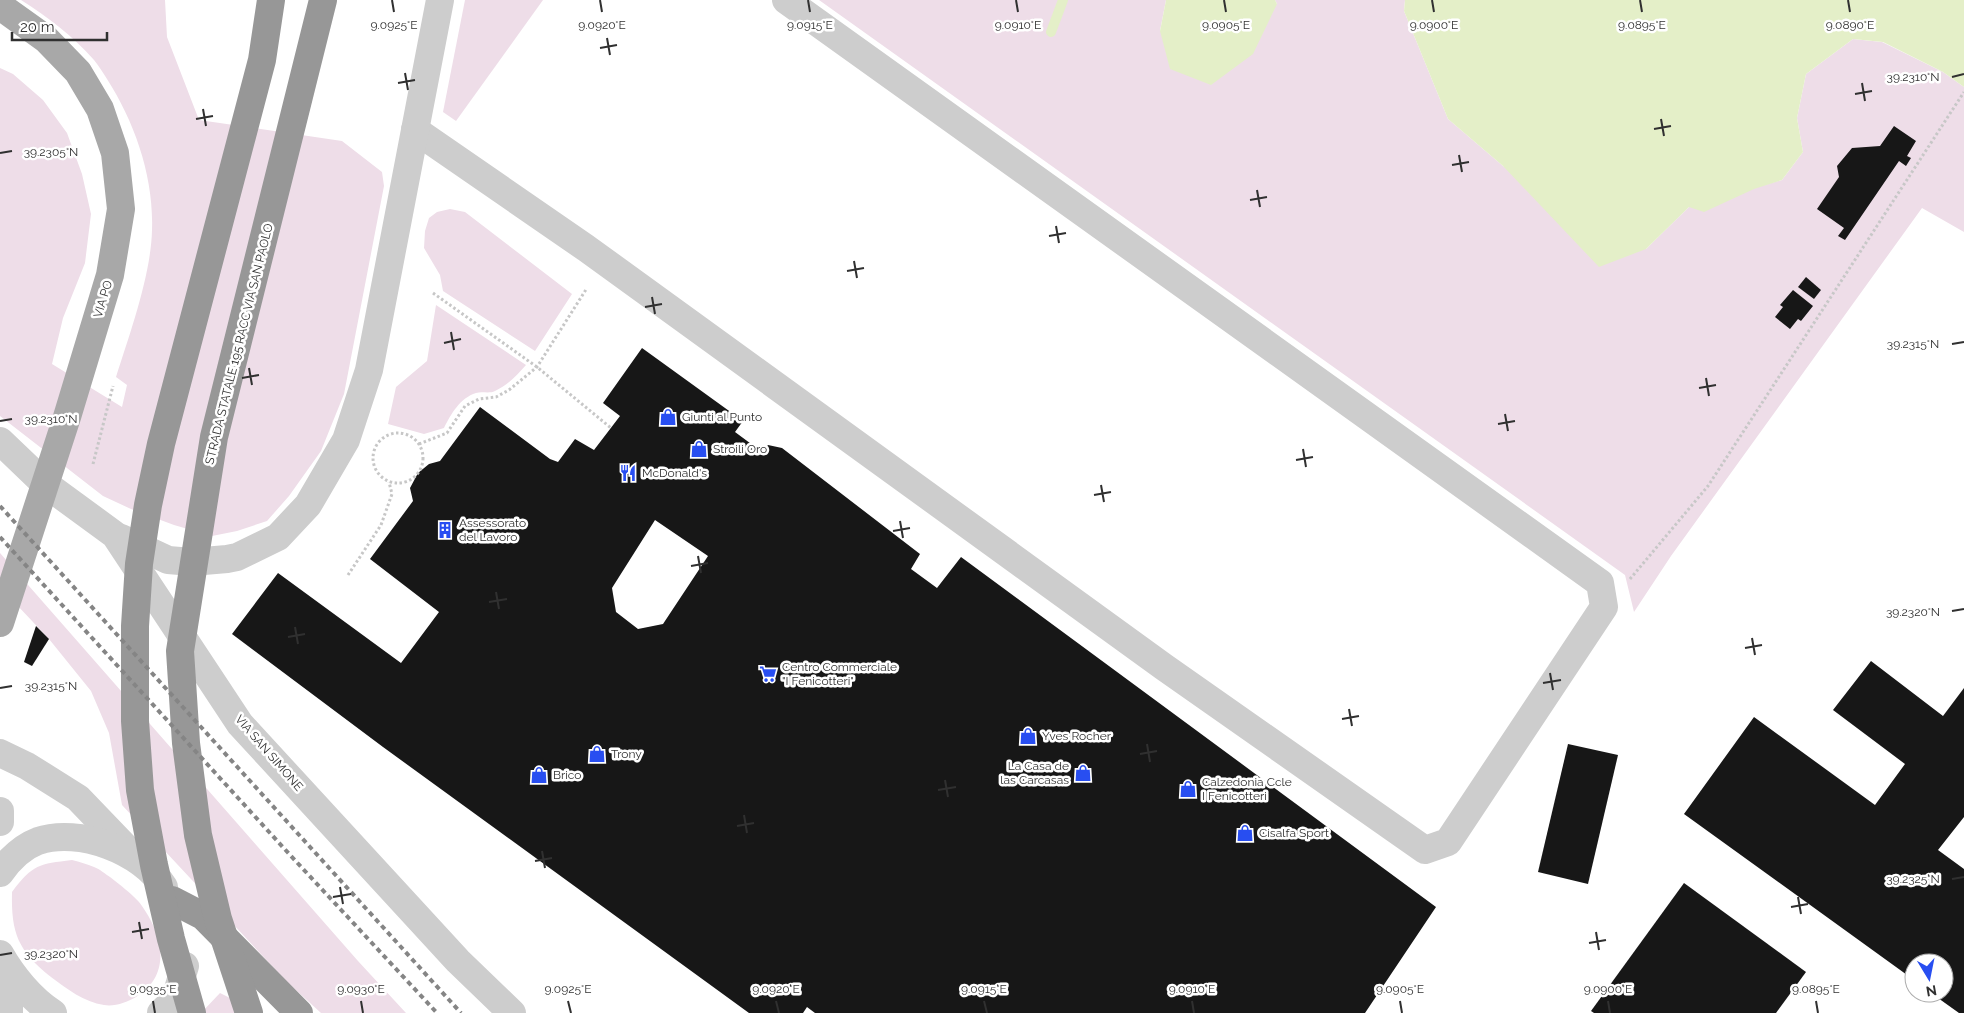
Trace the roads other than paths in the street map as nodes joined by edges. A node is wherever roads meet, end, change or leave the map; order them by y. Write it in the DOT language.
graph roads {
  1 [pos="271,0"];
  2 [pos="323,0"];
  3 [pos="440,0"];
  4 [pos="786,0"];
  5 [pos="0,6"];
  6 [pos="415,130"];
  7 [pos="0,441"];
  8 [pos="115,535"];
  9 [pos="0,623"];
  10 [pos="0,752"];
  11 [pos="0,811"];
  12 [pos="0,822"];
  13 [pos="137,859"];
  14 [pos="0,873"];
  15 [pos="172,900"];
  16 [pos="5,962"];
  17 [pos="9,1013"];
  18 [pos="52,1013"];
  19 [pos="161,1013"];
  20 [pos="192,1013"];
  21 [pos="249,1013"];
  22 [pos="299,1013"];
  23 [pos="512,1013"];
  1 -- 20 [label="highway"];
  2 -- 21 [label="highway, STRADA STATALE 195 RACC VIA SAN PAOLO"];
  3 -- 6 [label="street"];
  4 -- 6 [label="street"];
  5 -- 9 [label="main road, VIA PO"];
  6 -- 8 [label="street"];
  7 -- 8 [label="street, VIA SAN SIMONE"];
  8 -- 23 [label="street, VIA SAN SIMONE"];
  10 -- 13 [label="street"];
  11 -- 12 [label="street"];
  13 -- 14 [label="street"];
  13 -- 15 [label="street"];
  15 -- 19 [label="street"];
  15 -- 22 [label="highway"];
  16 -- 17 [label="street"];
  16 -- 18 [label="street"];
}
